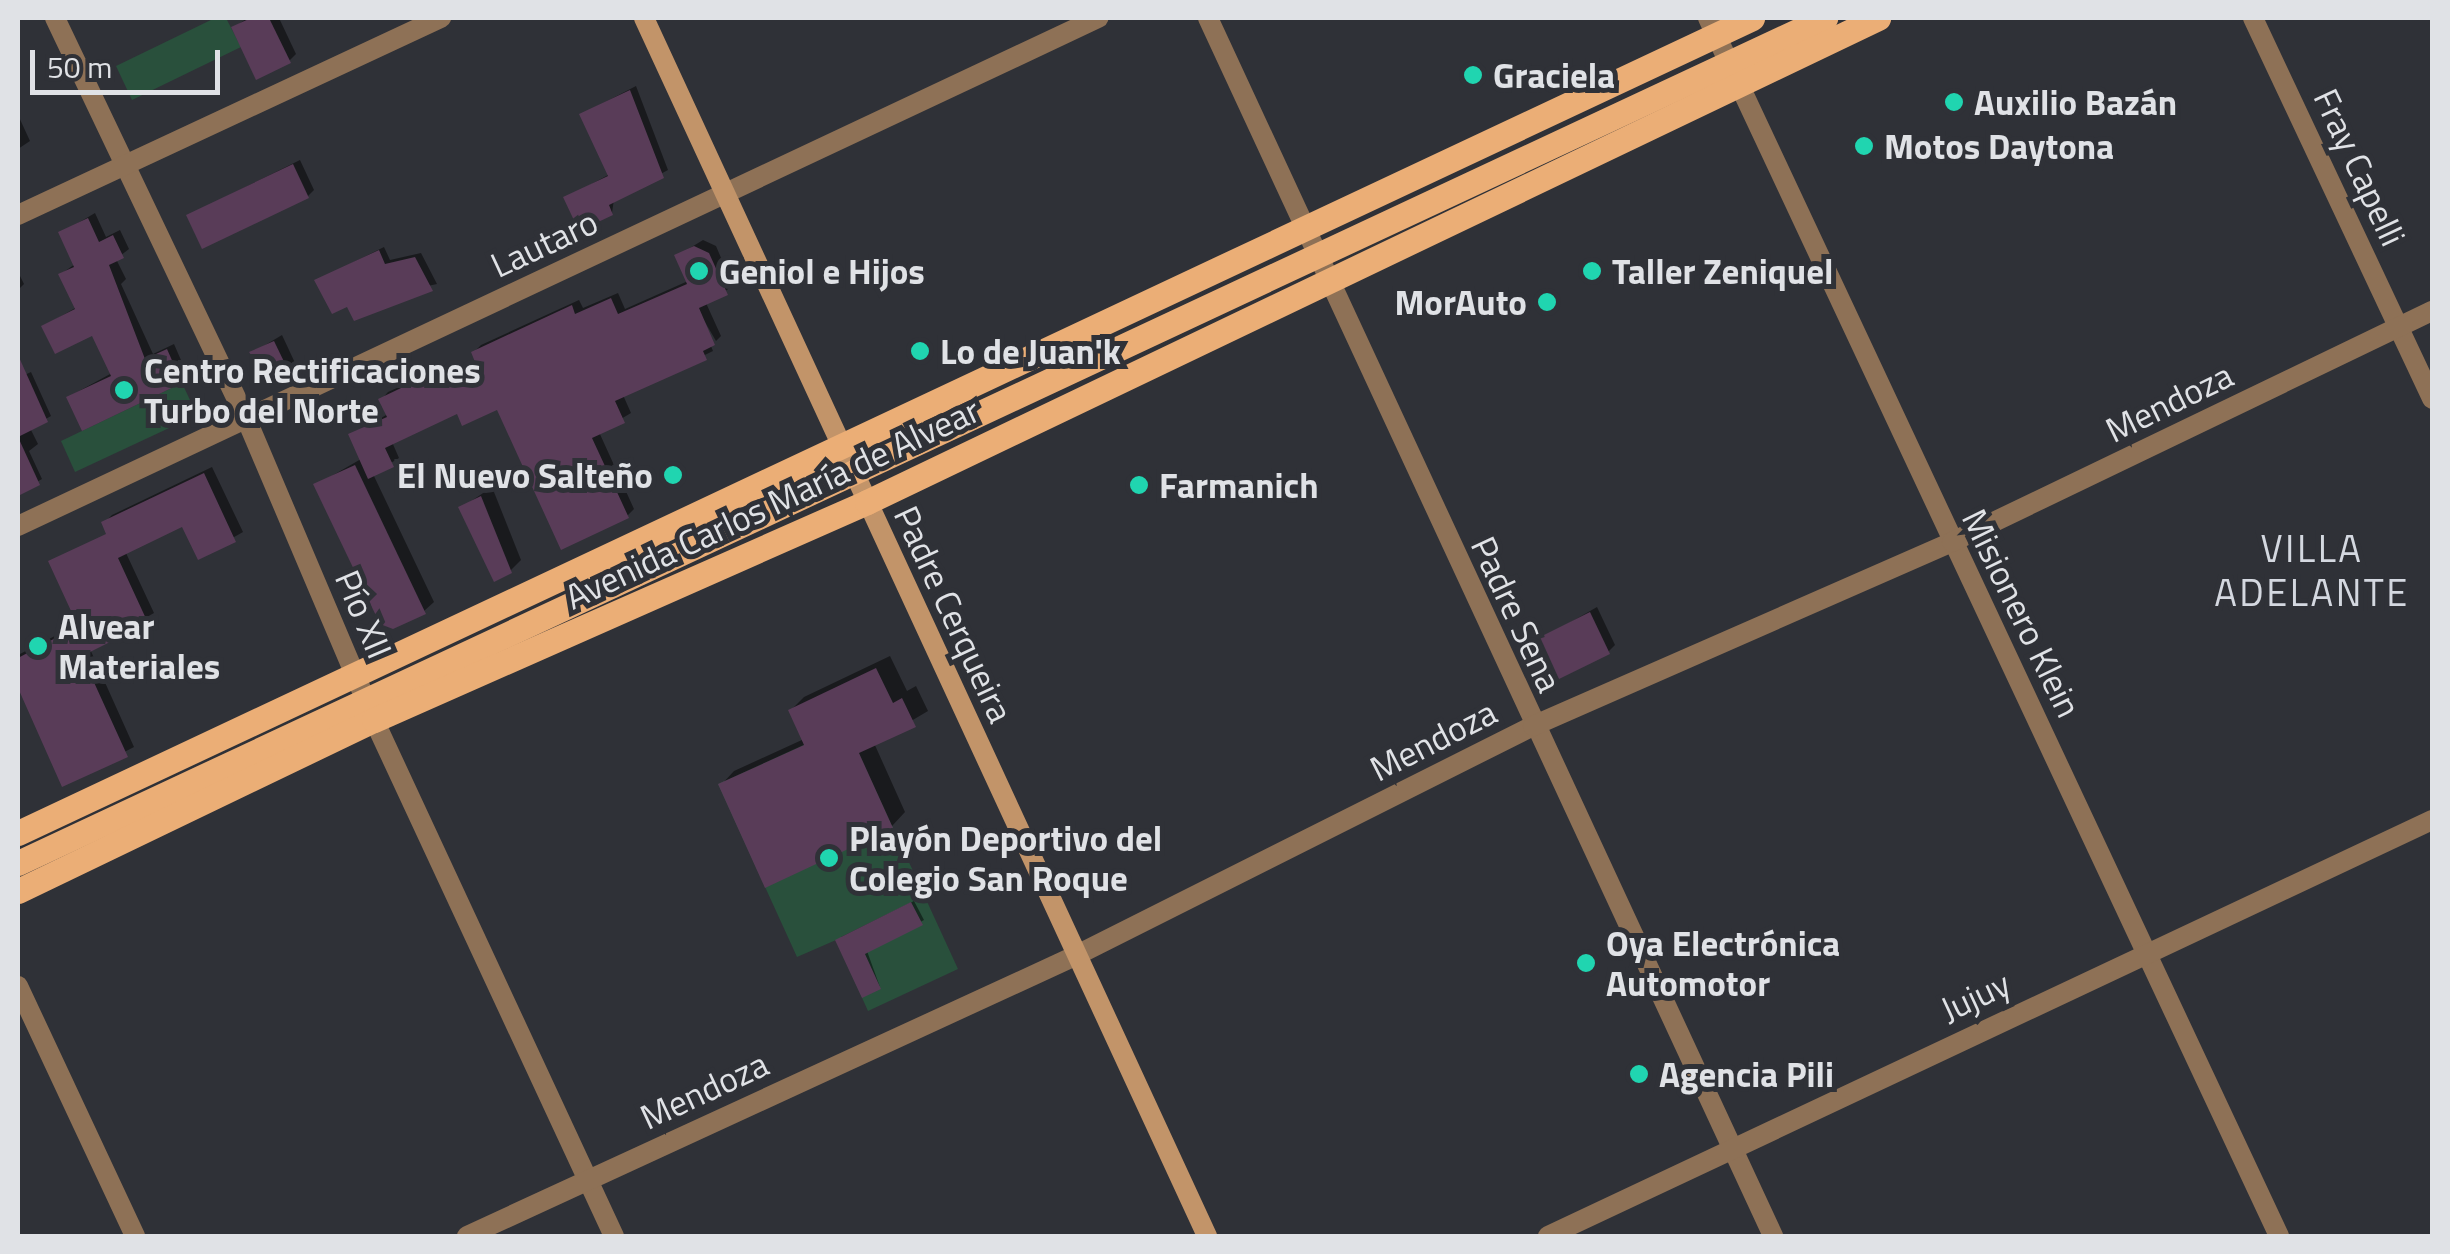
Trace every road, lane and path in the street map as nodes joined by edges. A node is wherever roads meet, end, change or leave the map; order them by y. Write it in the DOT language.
graph roads {
  1 [pos="54,18"];
  2 [pos="440,18"];
  3 [pos="644,18"];
  4 [pos="1098,18"];
  5 [pos="1208,18"];
  6 [pos="1752,18"];
  7 [pos="1825,18"];
  8 [pos="1878,18"];
  9 [pos="2253,18"];
  10 [pos="1712,26"];
  11 [pos="1734,72"];
  12 [pos="128,164"];
  13 [pos="724,196"];
  14 [pos="18,215"];
  15 [pos="1300,229"];
  16 [pos="1319,268"];
  17 [pos="2432,311"];
  18 [pos="2399,328"];
  19 [pos="2432,400"];
  20 [pos="246,418"];
  21 [pos="842,448"];
  22 [pos="854,476"];
  23 [pos="867,502"];
  24 [pos="18,526"];
  25 [pos="1952,542"];
  26 [pos="355,678"];
  27 [pos="370,712"];
  28 [pos="1533,726"];
  29 [pos="2432,820"];
  30 [pos="18,834"];
  31 [pos="18,863"];
  32 [pos="18,891"];
  33 [pos="2148,952"];
  34 [pos="1077,955"];
  35 [pos="18,986"];
  36 [pos="1732,1148"];
  37 [pos="587,1180"];
  38 [pos="135,1236"];
  39 [pos="467,1236"];
  40 [pos="614,1236"];
  41 [pos="1208,1236"];
  42 [pos="1548,1236"];
  43 [pos="1773,1236"];
  44 [pos="2279,1236"];
  1 -- 12 [label="street, Pío XII"];
  2 -- 12 [label="street"];
  3 -- 13 [label="street, Padre Cerqueira"];
  4 -- 13 [label="street, Lautaro"];
  5 -- 15 [label="street, Padre Sena"];
  6 -- 10 [label="main road, Avenida Carlos María de Alvear"];
  7 -- 11 [label="main road, Avenida Carlos María de Alvear"];
  8 -- 11 [label="main road, Avenida Carlos María de Alvear"];
  9 -- 18 [label="street, Fray Capelli"];
  10 -- 11 [label="street, Misionero Klein"];
  10 -- 15 [label="main road, Avenida Carlos María de Alvear"];
  11 -- 16 [label="main road, Avenida Carlos María de Alvear"];
  11 -- 25 [label="street, Misionero Klein"];
  12 -- 14 [label="street"];
  12 -- 20 [label="street, Pío XII"];
  13 -- 20 [label="street, Lautaro"];
  13 -- 21 [label="street, Padre Cerqueira"];
  15 -- 16 [label="street, Padre Sena"];
  15 -- 21 [label="main road, Avenida Carlos María de Alvear"];
  16 -- 22 [label="main road, Avenida Carlos María de Alvear"];
  16 -- 23 [label="main road, Avenida Carlos María de Alvear"];
  16 -- 28 [label="street, Padre Sena"];
  17 -- 18 [label="street, Mendoza"];
  18 -- 19 [label="street, Fray Capelli"];
  18 -- 25 [label="street, Mendoza"];
  20 -- 24 [label="street, Lautaro"];
  20 -- 26 [label="street, Pío XII"];
  21 -- 22 [label="street, Padre Cerqueira"];
  21 -- 26 [label="main road, Avenida Carlos María de Alvear"];
  22 -- 23 [label="street, Padre Cerqueira"];
  22 -- 27 [label="main road, Avenida Carlos María de Alvear"];
  23 -- 27 [label="main road, Avenida Carlos María de Alvear"];
  23 -- 34 [label="street, Padre Cerqueira"];
  25 -- 28 [label="street, Mendoza"];
  25 -- 33 [label="street, Misionero Klein"];
  26 -- 27 [label="street, Pío XII"];
  26 -- 30 [label="main road, Avenida Carlos María de Alvear"];
  27 -- 31 [label="main road, Avenida Carlos María de Alvear"];
  27 -- 32 [label="main road, Avenida Carlos María de Alvear"];
  27 -- 37 [label="street, Pío XII"];
  28 -- 34 [label="street, Mendoza"];
  28 -- 36 [label="street, Padre Sena"];
  29 -- 33 [label="street, Jujuy"];
  33 -- 36 [label="street, Jujuy"];
  33 -- 44 [label="street, Misionero Klein"];
  34 -- 37 [label="street, Mendoza"];
  34 -- 41 [label="street, Padre Cerqueira"];
  35 -- 38 [label="street"];
  36 -- 42 [label="street, Jujuy"];
  36 -- 43 [label="street, Padre Sena"];
  37 -- 39 [label="street, Mendoza"];
  37 -- 40 [label="street, Pío XII"];
}
